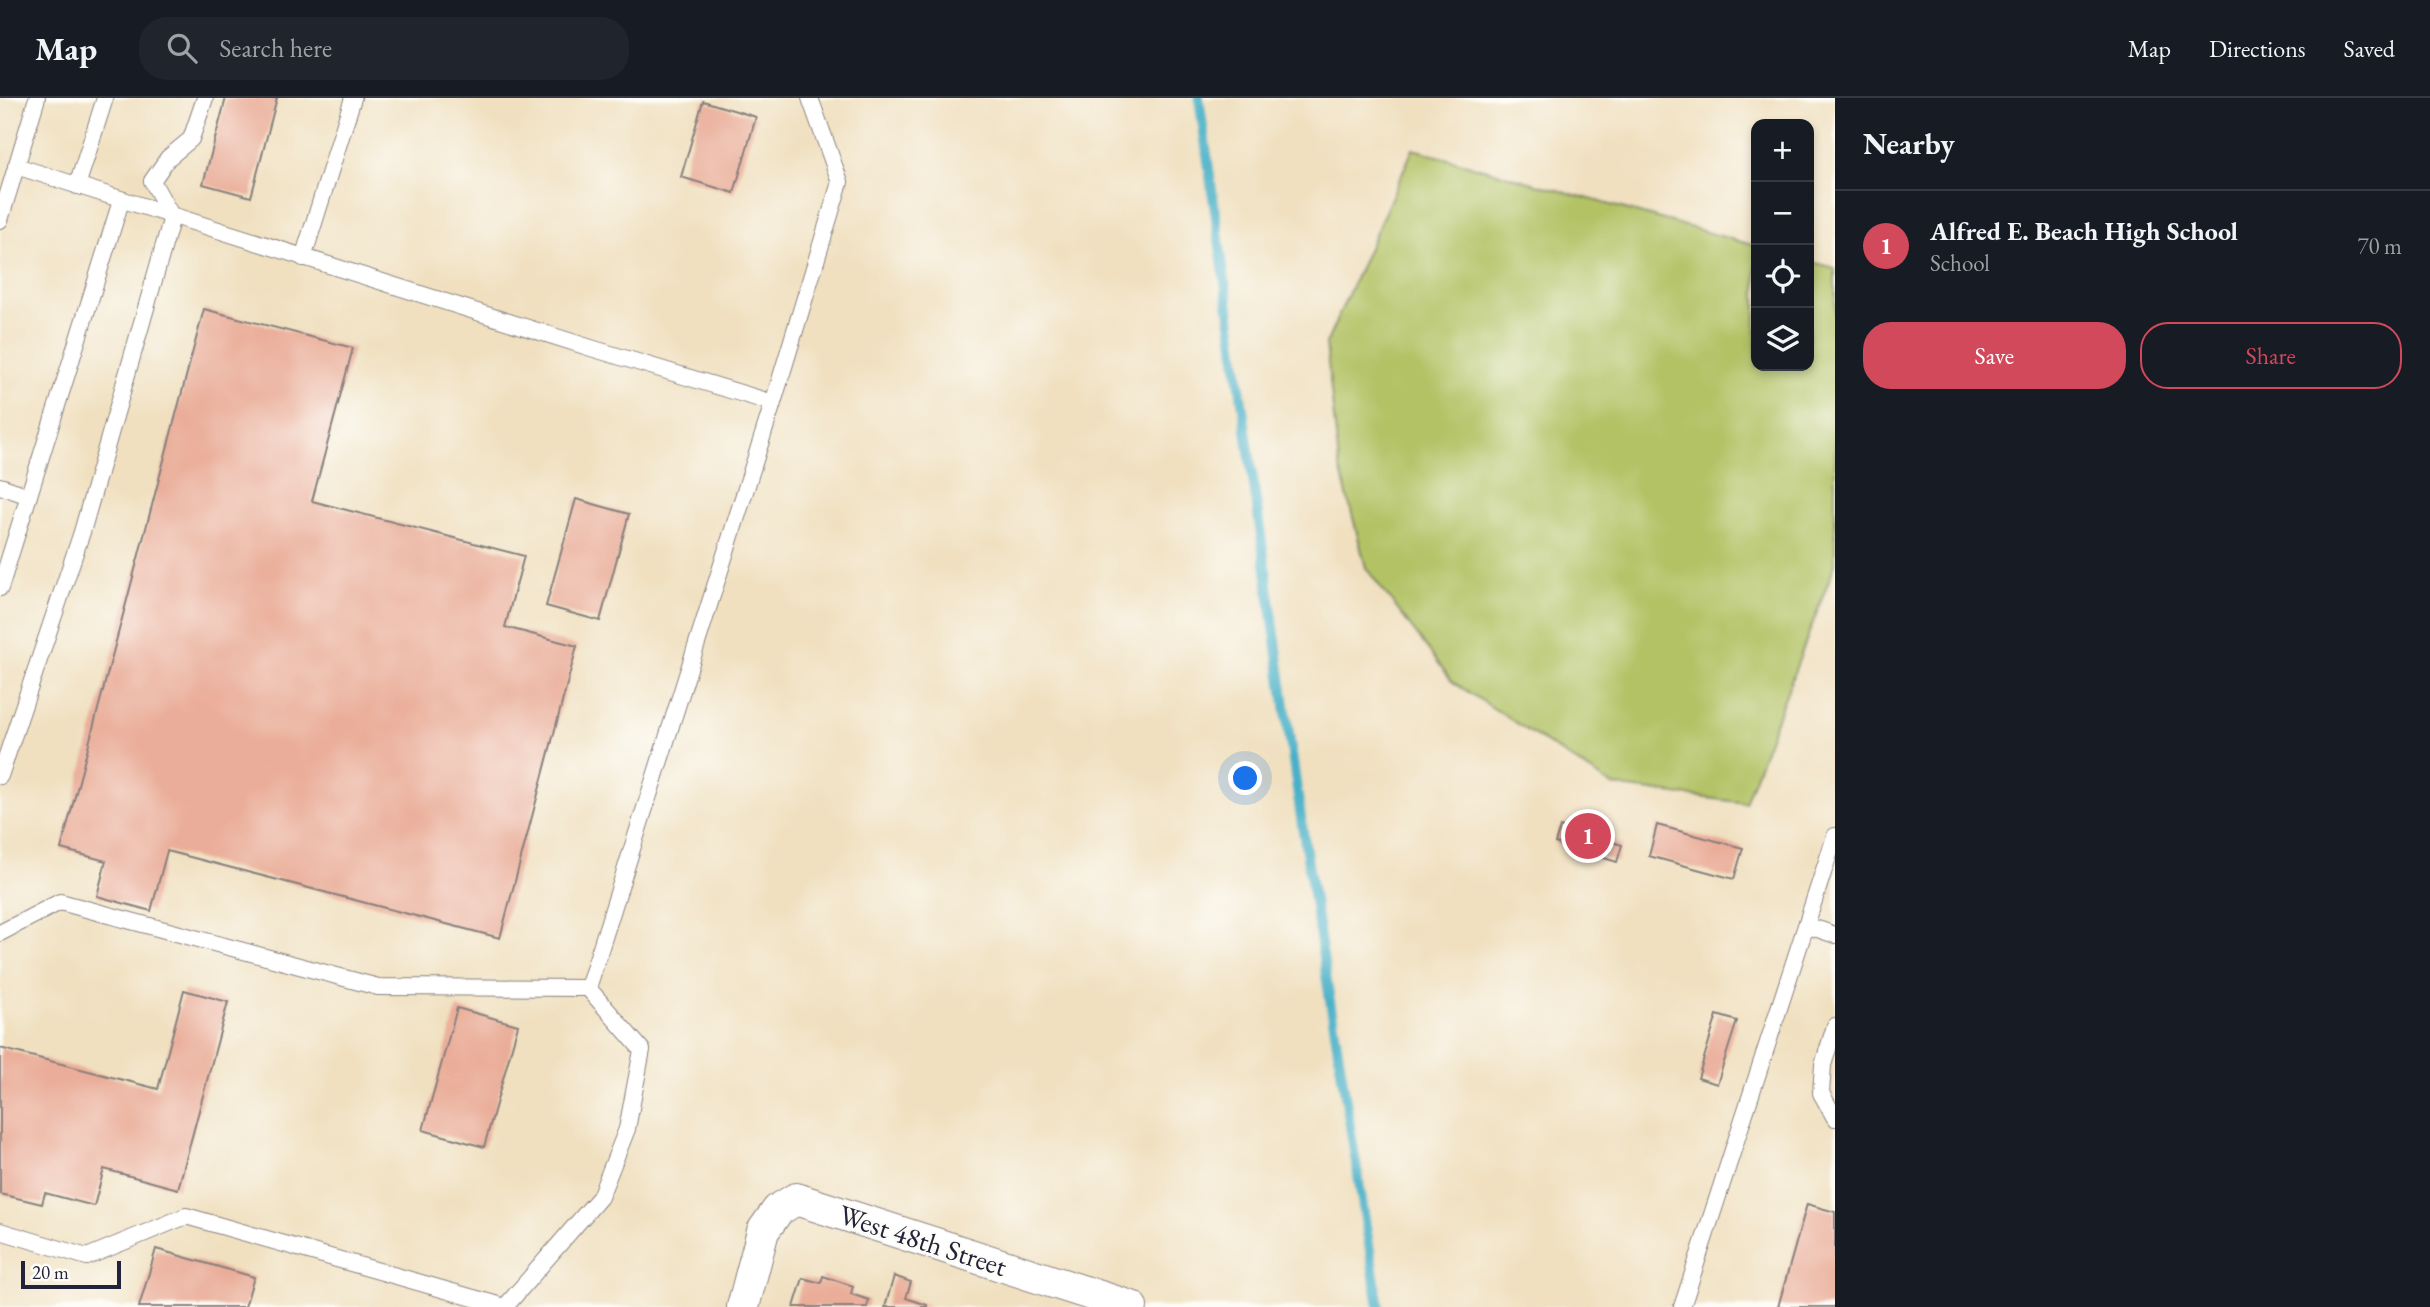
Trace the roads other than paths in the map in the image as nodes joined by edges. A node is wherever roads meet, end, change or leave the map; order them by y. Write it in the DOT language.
graph roads {
  1 [pos="37,98"];
  2 [pos="105,98"];
  3 [pos="205,98"];
  4 [pos="353,98"];
  5 [pos="810,98"];
  6 [pos="16,166"];
  7 [pos="77,186"];
  8 [pos="121,201"];
  9 [pos="172,217"];
  10 [pos="0,219"];
  11 [pos="303,258"];
  12 [pos="773,403"];
  13 [pos="0,486"];
  14 [pos="29,496"];
  15 [pos="0,588"];
  16 [pos="0,776"];
  17 [pos="1835,836"];
  18 [pos="1806,925"];
  19 [pos="0,933"];
  20 [pos="1835,935"];
  21 [pos="588,988"];
  22 [pos="1835,1027"];
  23 [pos="1835,1118"];
  24 [pos="0,1231"];
  25 [pos="505,1307"];
  26 [pos="743,1307"];
  27 [pos="1131,1307"];
  28 [pos="1682,1307"];
  1 -- 6 [label="lane"];
  2 -- 7 [label="lane"];
  3 -- 9 [label="lane"];
  4 -- 11 [label="lane"];
  5 -- 12 [label="lane"];
  6 -- 7 [label="lane"];
  6 -- 10 [label="lane"];
  7 -- 8 [label="lane"];
  8 -- 9 [label="lane"];
  8 -- 14 [label="lane"];
  9 -- 11 [label="lane"];
  9 -- 16 [label="lane"];
  11 -- 12 [label="lane"];
  12 -- 21 [label="lane"];
  13 -- 14 [label="lane"];
  14 -- 15 [label="lane"];
  17 -- 18 [label="lane"];
  18 -- 20 [label="lane"];
  18 -- 28 [label="lane"];
  19 -- 21 [label="lane"];
  21 -- 25 [label="lane"];
  22 -- 23 [label="lane"];
  24 -- 25 [label="lane"];
  26 -- 27 [label="street, West 48th Street"];
}
